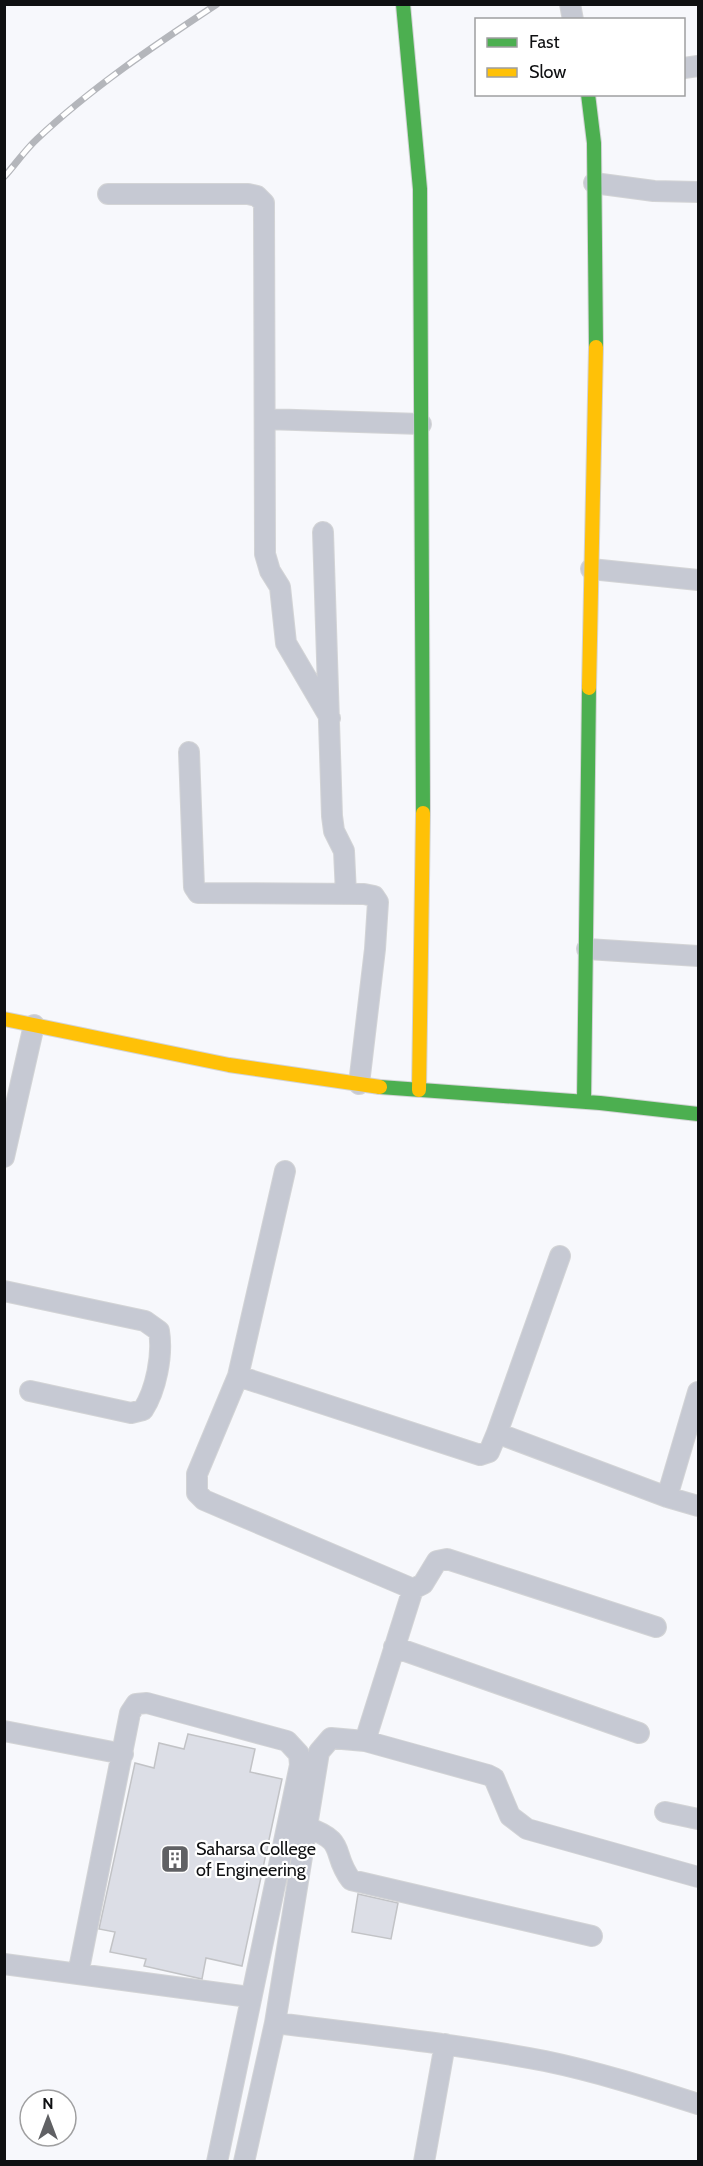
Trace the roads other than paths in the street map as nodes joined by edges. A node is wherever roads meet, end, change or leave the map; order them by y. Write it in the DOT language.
graph roads {
  1 [pos="403,4"];
  2 [pos="588,96"];
  3 [pos="594,183"];
  4 [pos="699,192"];
  5 [pos="108,194"];
  6 [pos="265,419"];
  7 [pos="421,424"];
  8 [pos="322,532"];
  9 [pos="591,569"];
  10 [pos="699,580"];
  11 [pos="330,718"];
  12 [pos="189,752"];
  13 [pos="346,894"];
  14 [pos="587,949"];
  15 [pos="699,957"];
  16 [pos="4,1019"];
  17 [pos="34,1025"];
  18 [pos="359,1084"];
  19 [pos="419,1090"];
  20 [pos="584,1102"];
  21 [pos="699,1114"];
  22 [pos="4,1157"];
  23 [pos="285,1171"];
  24 [pos="560,1256"];
  25 [pos="4,1291"];
  26 [pos="238,1376"];
  27 [pos="30,1391"];
  28 [pos="699,1392"];
  29 [pos="497,1433"];
  30 [pos="668,1497"];
  31 [pos="699,1506"];
  32 [pos="413,1589"];
  33 [pos="656,1627"];
  34 [pos="394,1647"];
  35 [pos="4,1731"];
  36 [pos="639,1732"];
  37 [pos="365,1741"];
  38 [pos="123,1754"];
  39 [pos="665,1812"];
  40 [pos="699,1819"];
  41 [pos="306,1827"];
  42 [pos="699,1877"];
  43 [pos="591,1936"];
  44 [pos="4,1964"];
  45 [pos="78,1974"];
  46 [pos="249,1997"];
  47 [pos="275,2023"];
  48 [pos="445,2044"];
  49 [pos="699,2104"];
  50 [pos="217,2162"];
  51 [pos="244,2162"];
  52 [pos="424,2162"];
  1 -- 7 [label="street"];
  2 -- 3 [label="street"];
  3 -- 4 [label="street"];
  3 -- 9 [label="street"];
  5 -- 6 [label="street"];
  6 -- 7 [label="street"];
  6 -- 11 [label="street"];
  7 -- 19 [label="street"];
  8 -- 11 [label="street"];
  9 -- 10 [label="street"];
  9 -- 14 [label="street"];
  11 -- 13 [label="street"];
  12 -- 13 [label="street"];
  13 -- 18 [label="street"];
  14 -- 15 [label="street"];
  14 -- 20 [label="street"];
  16 -- 17 [label="street"];
  17 -- 18 [label="street"];
  17 -- 22 [label="street"];
  18 -- 19 [label="street"];
  19 -- 20 [label="street"];
  20 -- 21 [label="street"];
  23 -- 26 [label="street"];
  24 -- 29 [label="street"];
  25 -- 27 [label="street"];
  26 -- 29 [label="street"];
  26 -- 32 [label="street"];
  28 -- 30 [label="street"];
  29 -- 30 [label="street"];
  30 -- 31 [label="street"];
  32 -- 33 [label="street"];
  32 -- 34 [label="street"];
  34 -- 36 [label="street"];
  34 -- 37 [label="street"];
  35 -- 38 [label="street"];
  37 -- 41 [label="street"];
  37 -- 42 [label="street"];
  38 -- 45 [label="street"];
  38 -- 46 [label="street"];
  39 -- 40 [label="street"];
  41 -- 43 [label="street"];
  41 -- 47 [label="street"];
  44 -- 45 [label="street"];
  45 -- 46 [label="street"];
  46 -- 50 [label="street"];
  47 -- 48 [label="street"];
  47 -- 51 [label="street"];
  48 -- 49 [label="street"];
  48 -- 52 [label="street"];
}
